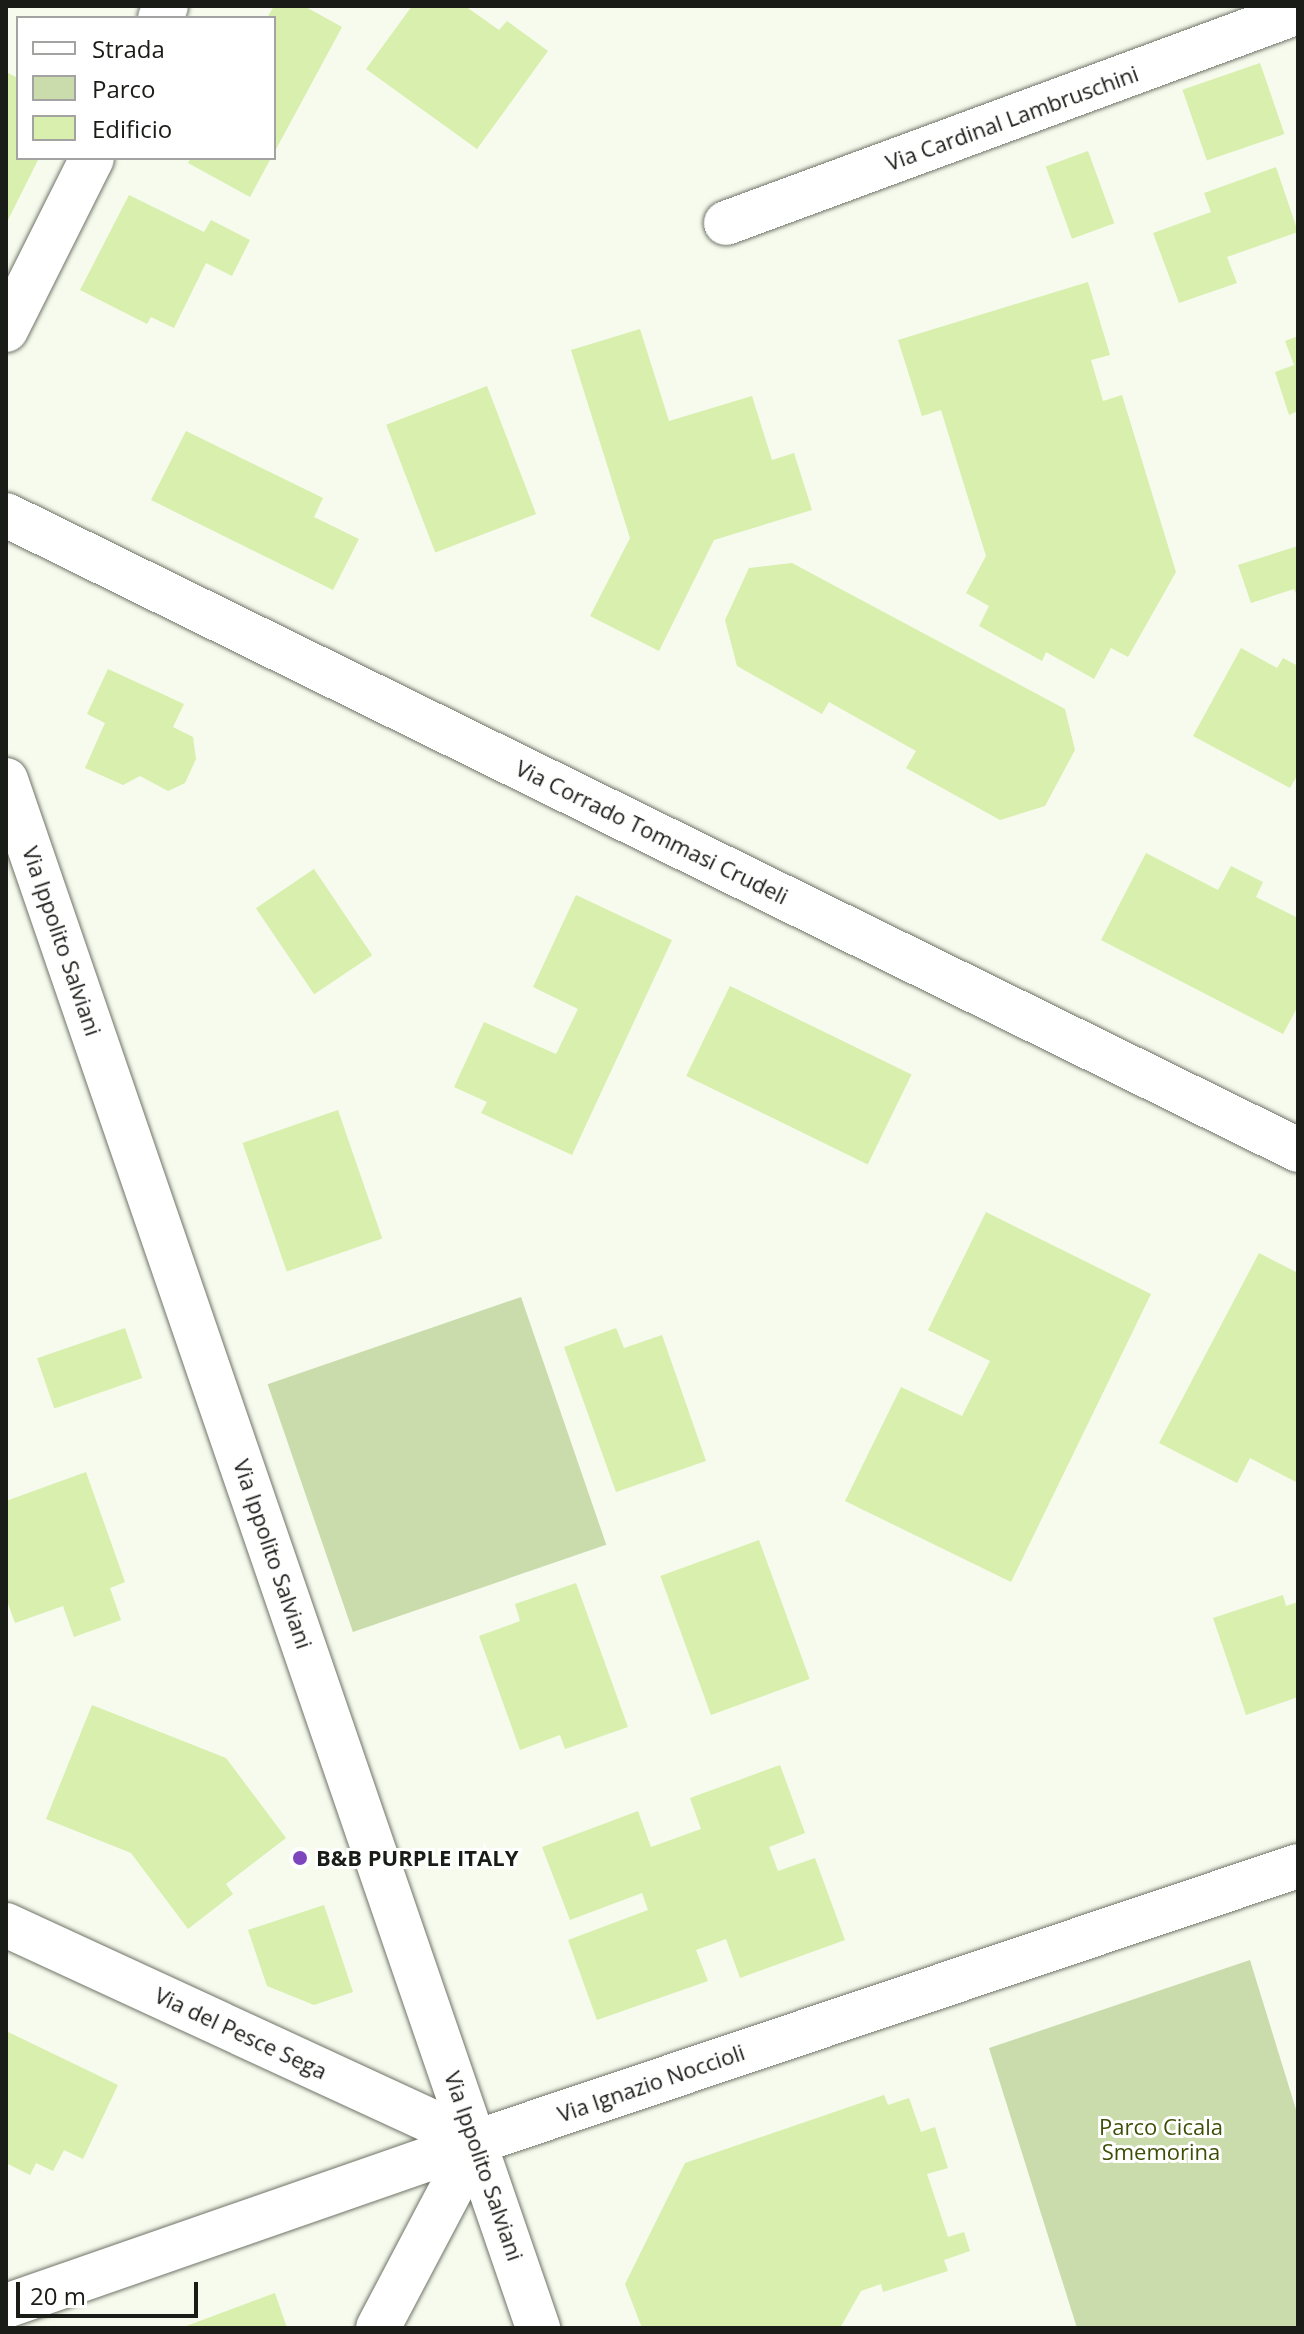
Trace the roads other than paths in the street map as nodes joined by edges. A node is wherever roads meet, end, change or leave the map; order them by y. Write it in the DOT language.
graph roads {
  1 [pos="1298,12"];
  2 [pos="91,160"];
  3 [pos="726,223"];
  4 [pos="6,330"];
  5 [pos="6,515"];
  6 [pos="6,780"];
  7 [pos="1298,1150"];
  8 [pos="1298,1866"];
  9 [pos="6,1925"];
  10 [pos="476,2142"];
  11 [pos="6,2306"];
  12 [pos="378,2328"];
  13 [pos="538,2328"];
  1 -- 3 [label="street, Via Cardinal Lambruschini"];
  2 -- 4 [label="street"];
  5 -- 7 [label="street, Via Corrado Tommasi Crudeli"];
  6 -- 10 [label="street, Via Ippolito Salviani"];
  8 -- 10 [label="street, Via Ignazio Noccioli"];
  9 -- 10 [label="street, Via del Pesce Sega"];
  10 -- 11 [label="street, Via Ignazio Noccioli"];
  10 -- 12 [label="street"];
  10 -- 13 [label="street, Via Ippolito Salviani"];
}
